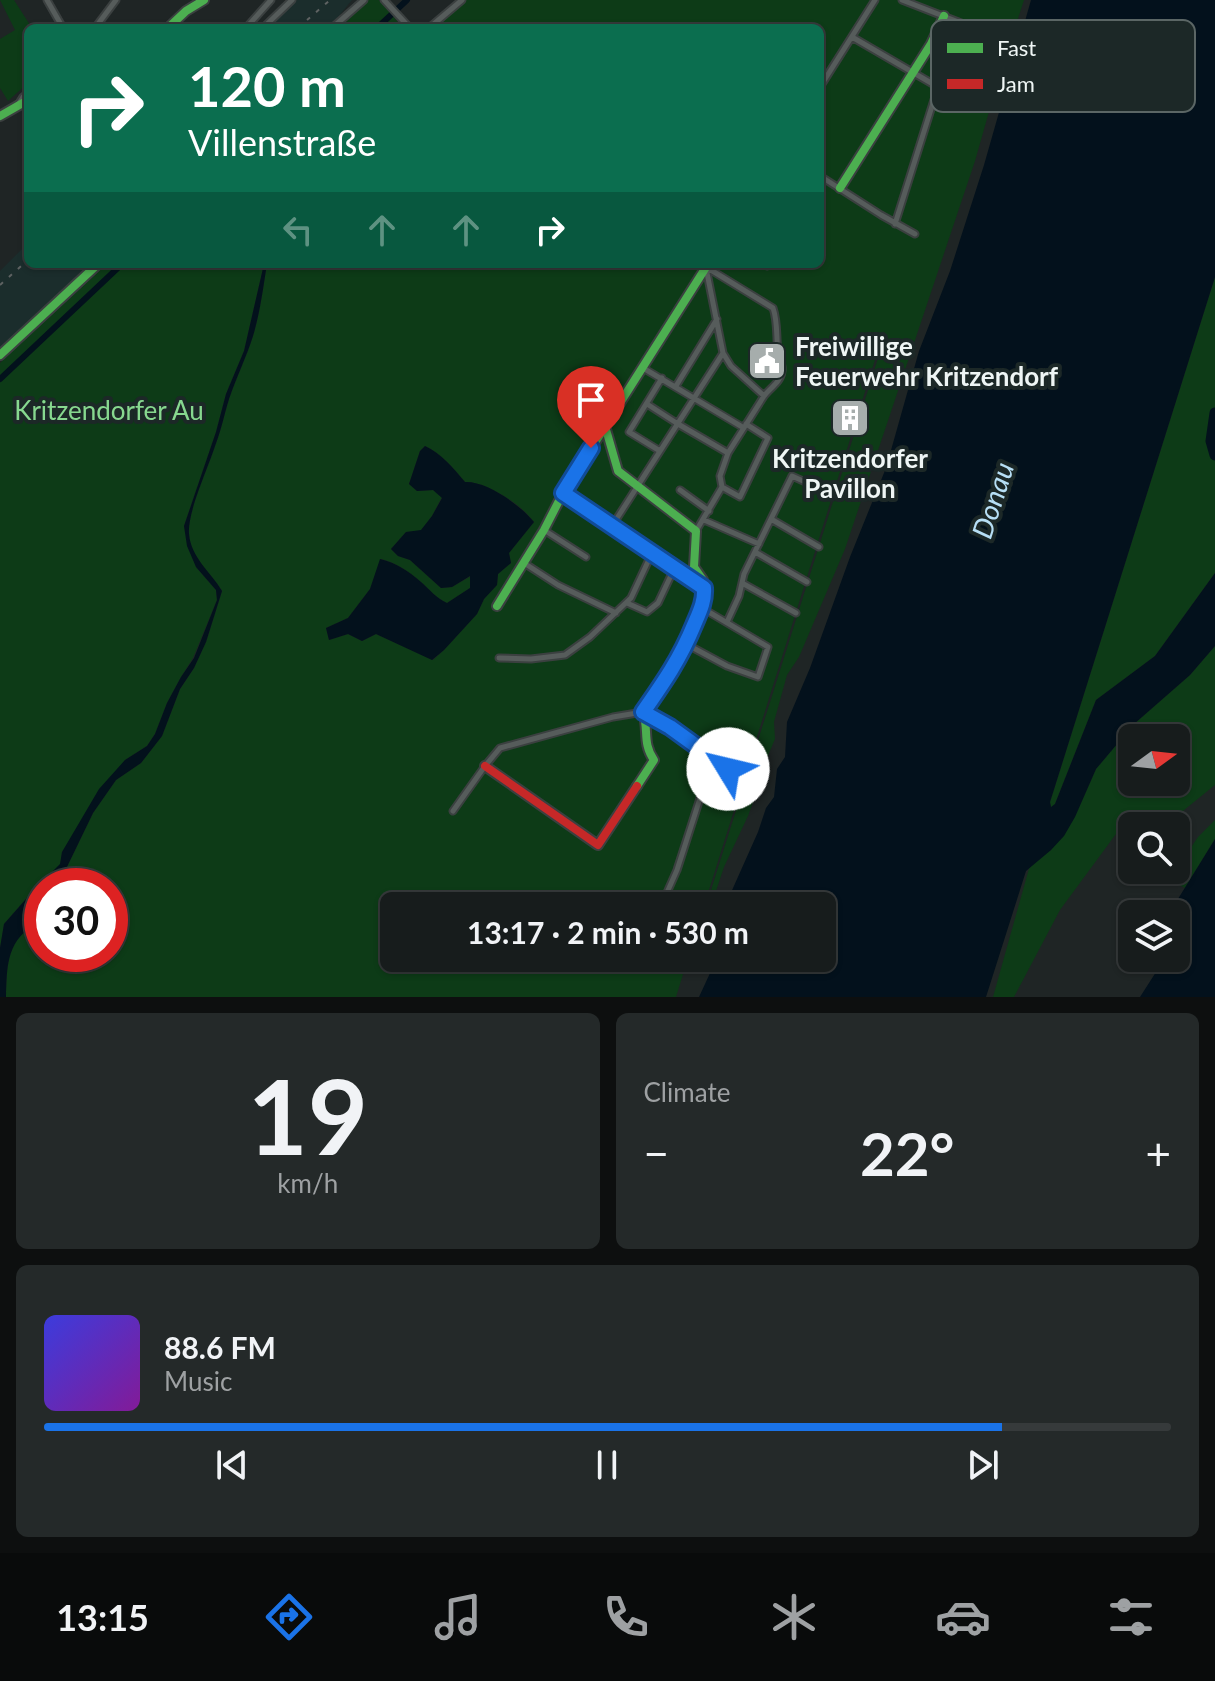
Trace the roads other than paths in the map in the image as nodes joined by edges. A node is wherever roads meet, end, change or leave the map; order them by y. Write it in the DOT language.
graph roads {
  1 [pos="47,0"];
  2 [pos="116,0"];
  3 [pos="204,0"];
  4 [pos="271,0"];
  5 [pos="292,0"];
  6 [pos="364,0"];
  7 [pos="462,0"];
  8 [pos="875,0"];
  9 [pos="902,0"];
  10 [pos="384,1"];
  11 [pos="944,16"];
  12 [pos="942,20"];
  13 [pos="954,20"];
  14 [pos="61,24"];
  15 [pos="98,24"];
  16 [pos="172,24"];
  17 [pos="250,24"];
  18 [pos="267,24"];
  19 [pos="337,24"];
  20 [pos="405,24"];
  21 [pos="434,24"];
  22 [pos="852,37"];
  23 [pos="931,44"];
  24 [pos="913,73"];
  25 [pos="824,81"];
  26 [pos="931,83"];
  27 [pos="24,96"];
  28 [pos="24,102"];
  29 [pos="18,105"];
  30 [pos="931,109"];
  31 [pos="0,116"];
  32 [pos="824,178"];
  33 [pos="840,188"];
  34 [pos="895,224"];
  35 [pos="915,234"];
  36 [pos="94,268"];
  37 [pos="703,268"];
  38 [pos="706,268"];
  39 [pos="710,268"];
  40 [pos="717,319"];
  41 [pos="723,353"];
  42 [pos="0,355"];
  43 [pos="643,367"];
  44 [pos="662,378"];
  45 [pos="676,386"];
  46 [pos="764,396"];
  47 [pos="694,397"];
  48 [pos="647,404"];
  49 [pos="678,424"];
  50 [pos="605,426"];
  51 [pos="745,426"];
  52 [pos="660,451"];
  53 [pos="728,453"];
  54 [pos="638,486"];
  55 [pos="722,487"];
  56 [pos="680,490"];
  57 [pos="563,493"];
  58 [pos="834,495"];
  59 [pos="709,511"];
  60 [pos="771,519"];
  61 [pos="704,520"];
  62 [pos="612,526"];
  63 [pos="544,530"];
  64 [pos="696,531"];
  65 [pos="759,544"];
  66 [pos="819,547"];
  67 [pos="755,552"];
  68 [pos="652,553"];
  69 [pos="586,557"];
  70 [pos="524,563"];
  71 [pos="674,569"];
  72 [pos="807,582"];
  73 [pos="742,583"];
  74 [pos="704,588"];
  75 [pos="627,603"];
  76 [pos="497,606"];
  77 [pos="702,608"];
  78 [pos="616,613"];
  79 [pos="796,613"];
  80 [pos="727,622"];
  81 [pos="686,644"];
  82 [pos="499,658"];
  83 [pos="643,712"];
  84 [pos="713,758"];
  85 [pos="485,766"];
  86 [pos="744,780"];
  87 [pos="453,811"];
  88 [pos="667,892"];
  1 -- 14 [label="street"];
  2 -- 15 [label="street"];
  3 -- 16 [label="street"];
  4 -- 17 [label="street"];
  5 -- 18 [label="street"];
  6 -- 19 [label="street"];
  7 -- 21 [label="street"];
  8 -- 22 [label="street"];
  9 -- 11 [label="street"];
  10 -- 20 [label="street"];
  11 -- 12 [label="street"];
  11 -- 13 [label="street"];
  22 -- 24 [label="street"];
  22 -- 25 [label="street"];
  23 -- 24 [label="street"];
  24 -- 26 [label="street"];
  24 -- 33 [label="street"];
  27 -- 29 [label="street"];
  28 -- 29 [label="street"];
  29 -- 31 [label="street"];
  30 -- 34 [label="street"];
  32 -- 33 [label="street"];
  33 -- 34 [label="street"];
  34 -- 35 [label="street"];
  36 -- 42 [label="street"];
  37 -- 43 [label="street"];
  38 -- 40 [label="street"];
  39 -- 46 [label="street"];
  40 -- 41 [label="street"];
  40 -- 45 [label="street"];
  41 -- 46 [label="street"];
  41 -- 47 [label="street"];
  43 -- 44 [label="street"];
  43 -- 50 [label="street"];
  44 -- 45 [label="street"];
  44 -- 48 [label="street"];
  45 -- 47 [label="street"];
  46 -- 51 [label="street"];
  47 -- 49 [label="street"];
  47 -- 51 [label="street"];
  48 -- 49 [label="street"];
  48 -- 52 [label="street"];
  49 -- 52 [label="street"];
  49 -- 53 [label="street"];
  50 -- 54 [label="street"];
  50 -- 57 [label="street"];
  51 -- 53 [label="street"];
  51 -- 55 [label="street"];
  52 -- 54 [label="street"];
  53 -- 55 [label="street"];
  54 -- 62 [label="street"];
  54 -- 64 [label="street"];
  55 -- 59 [label="street"];
  56 -- 59 [label="street"];
  57 -- 62 [label="street"];
  57 -- 63 [label="street"];
  58 -- 60 [label="street"];
  59 -- 61 [label="street"];
  60 -- 65 [label="street"];
  60 -- 66 [label="street"];
  61 -- 64 [label="street"];
  61 -- 65 [label="street"];
  62 -- 68 [label="street"];
  63 -- 69 [label="street"];
  63 -- 70 [label="street"];
  64 -- 74 [label="street"];
  65 -- 67 [label="street"];
  67 -- 72 [label="street"];
  67 -- 73 [label="street"];
  68 -- 71 [label="street"];
  68 -- 75 [label="street"];
  70 -- 76 [label="street"];
  70 -- 78 [label="street"];
  71 -- 74 [label="street"];
  71 -- 75 [label="street"];
  73 -- 79 [label="street"];
  73 -- 80 [label="street"];
  74 -- 77 [label="street"];
  75 -- 78 [label="street"];
  77 -- 80 [label="street"];
  77 -- 81 [label="street"];
  78 -- 82 [label="street"];
  80 -- 81 [label="street"];
  81 -- 83 [label="street"];
  83 -- 84 [label="street"];
  83 -- 85 [label="street"];
  83 -- 85 [label="street"];
  84 -- 86 [label="street"];
  84 -- 88 [label="street"];
  85 -- 87 [label="street"];
}
